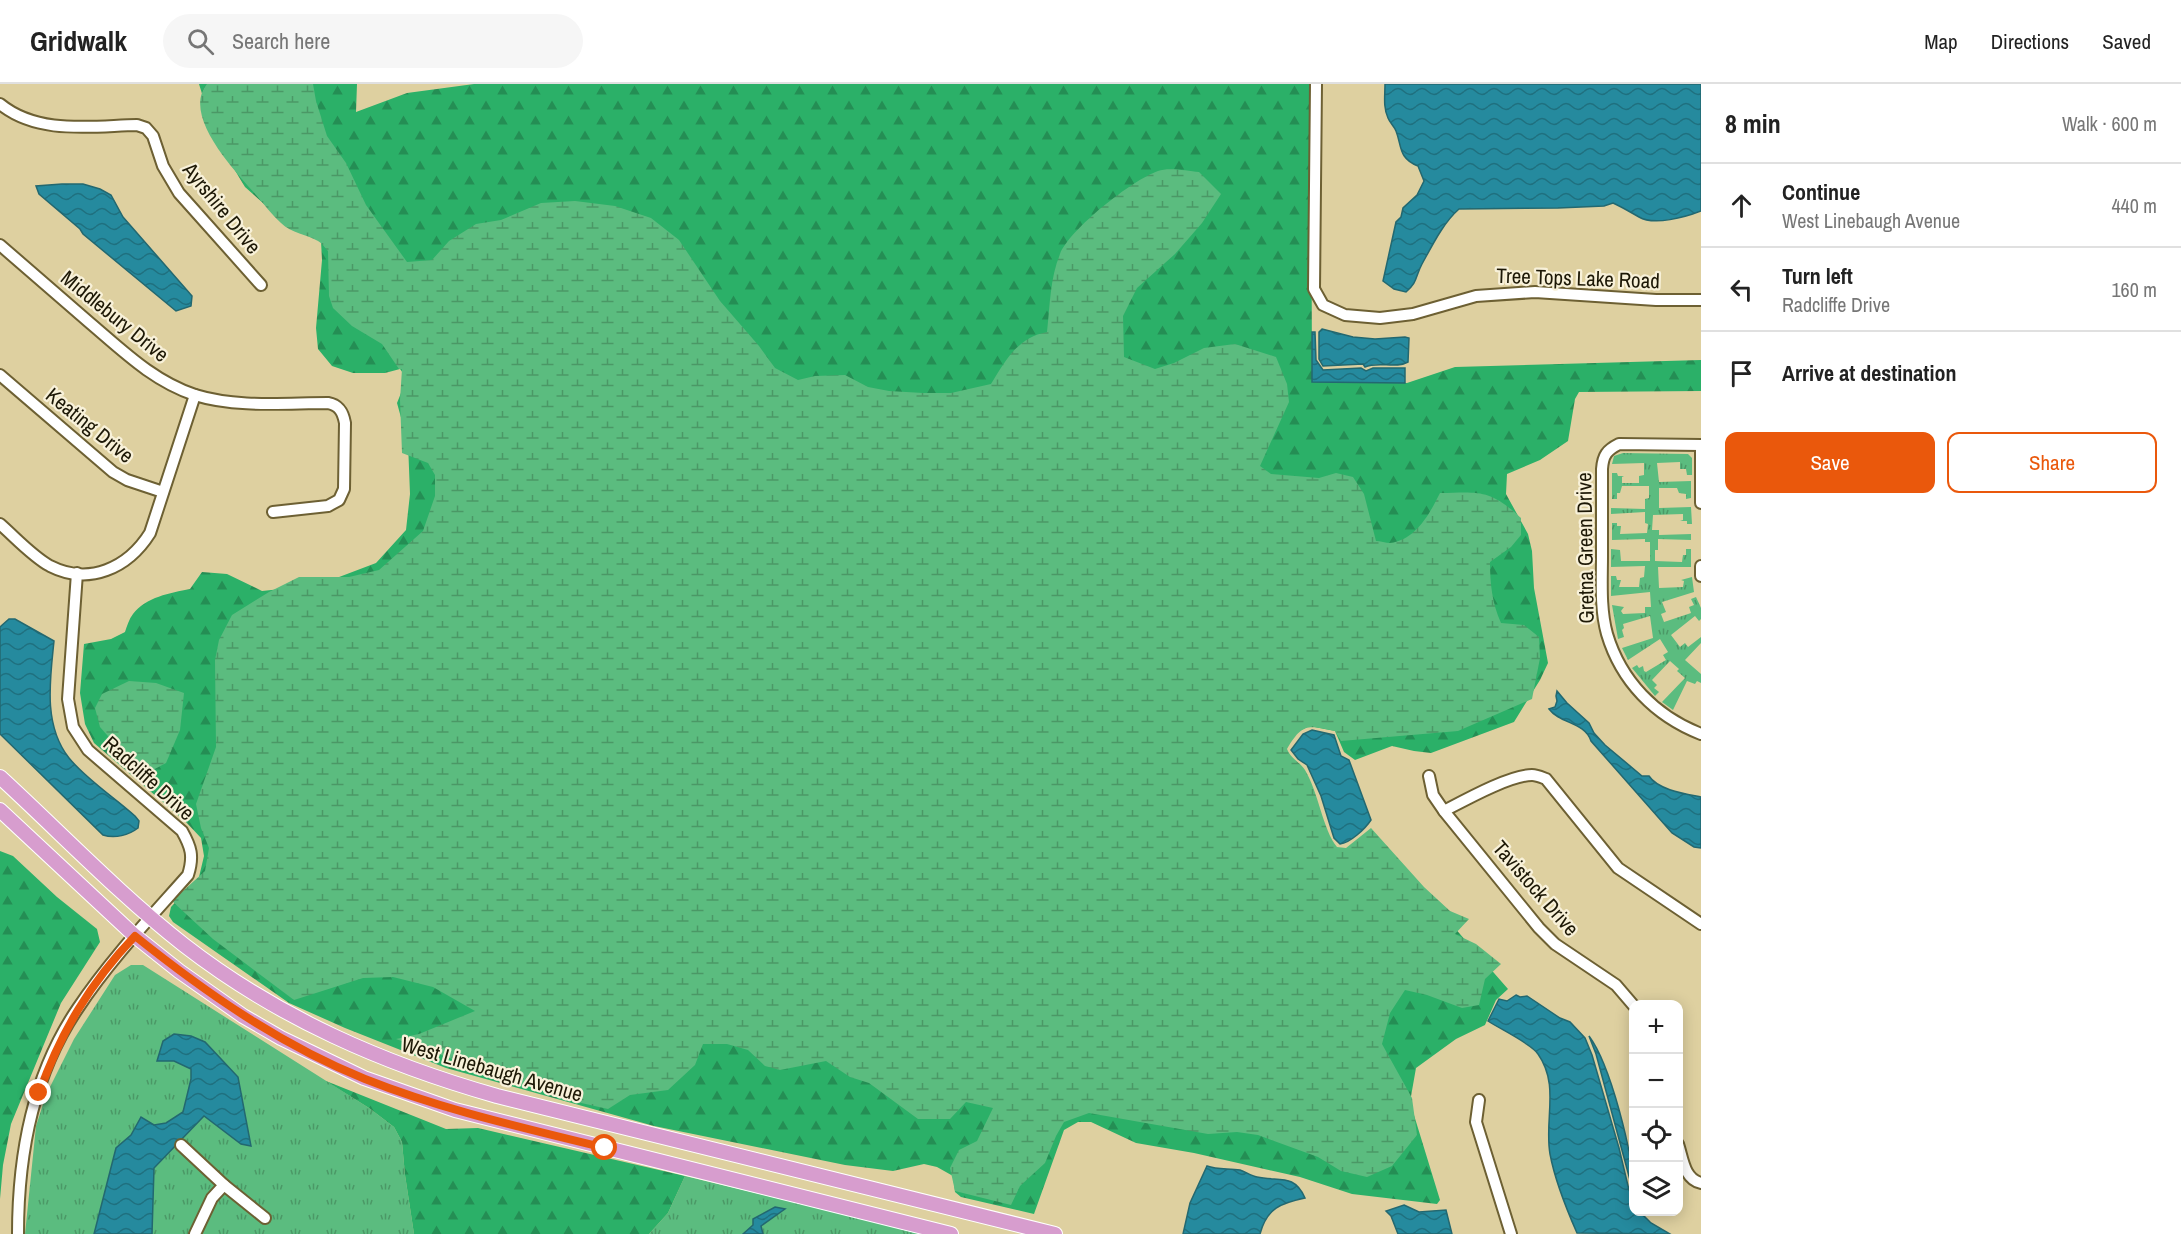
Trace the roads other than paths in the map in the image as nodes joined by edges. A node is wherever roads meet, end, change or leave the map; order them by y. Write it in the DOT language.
graph roads {
  1 [pos="1316,84"];
  2 [pos="0,104"];
  3 [pos="0,245"];
  4 [pos="261,285"];
  5 [pos="1701,300"];
  6 [pos="0,375"];
  7 [pos="195,394"];
  8 [pos="1701,445"];
  9 [pos="163,492"];
  10 [pos="1701,503"];
  11 [pos="273,512"];
  12 [pos="1,527"];
  13 [pos="1701,566"];
  14 [pos="77,573"];
  15 [pos="1701,576"];
  16 [pos="1701,734"];
  17 [pos="1429,776"];
  18 [pos="0,777"];
  19 [pos="0,810"];
  20 [pos="1444,811"];
  21 [pos="150,917"];
  22 [pos="1701,923"];
  23 [pos="135,936"];
  24 [pos="1629,1000"];
  25 [pos="1479,1100"];
  26 [pos="181,1145"];
  27 [pos="1683,1160"];
  28 [pos="1701,1183"];
  29 [pos="224,1185"];
  30 [pos="265,1218"];
  31 [pos="18,1234"];
  32 [pos="195,1234"];
  33 [pos="951,1234"];
  34 [pos="1055,1234"];
  35 [pos="1512,1234"];
  1 -- 5 [label="street, Tree Tops Lake Road"];
  2 -- 4 [label="street, Ayrshire Drive"];
  3 -- 7 [label="street, Middlebury Drive"];
  6 -- 9 [label="street, Keating Drive"];
  7 -- 9 [label="street"];
  7 -- 11 [label="street, Middlebury Drive"];
  8 -- 10 [label="street"];
  8 -- 16 [label="street, Gretna Green Drive"];
  9 -- 14 [label="street"];
  12 -- 14 [label="street"];
  13 -- 15 [label="street"];
  14 -- 21 [label="street, Radcliffe Drive"];
  17 -- 20 [label="street, Tavistock Drive"];
  18 -- 21 [label="main road, West Linebaugh Avenue"];
  19 -- 23 [label="main road"];
  20 -- 22 [label="street"];
  20 -- 24 [label="street, Tavistock Drive"];
  21 -- 23 [label="street, Radcliffe Drive"];
  21 -- 34 [label="main road, West Linebaugh Avenue"];
  23 -- 31 [label="street, Radcliffe Drive"];
  23 -- 33 [label="main road"];
  25 -- 35 [label="street"];
  26 -- 29 [label="street"];
  27 -- 28 [label="street"];
  29 -- 30 [label="street"];
  29 -- 32 [label="street"];
}
